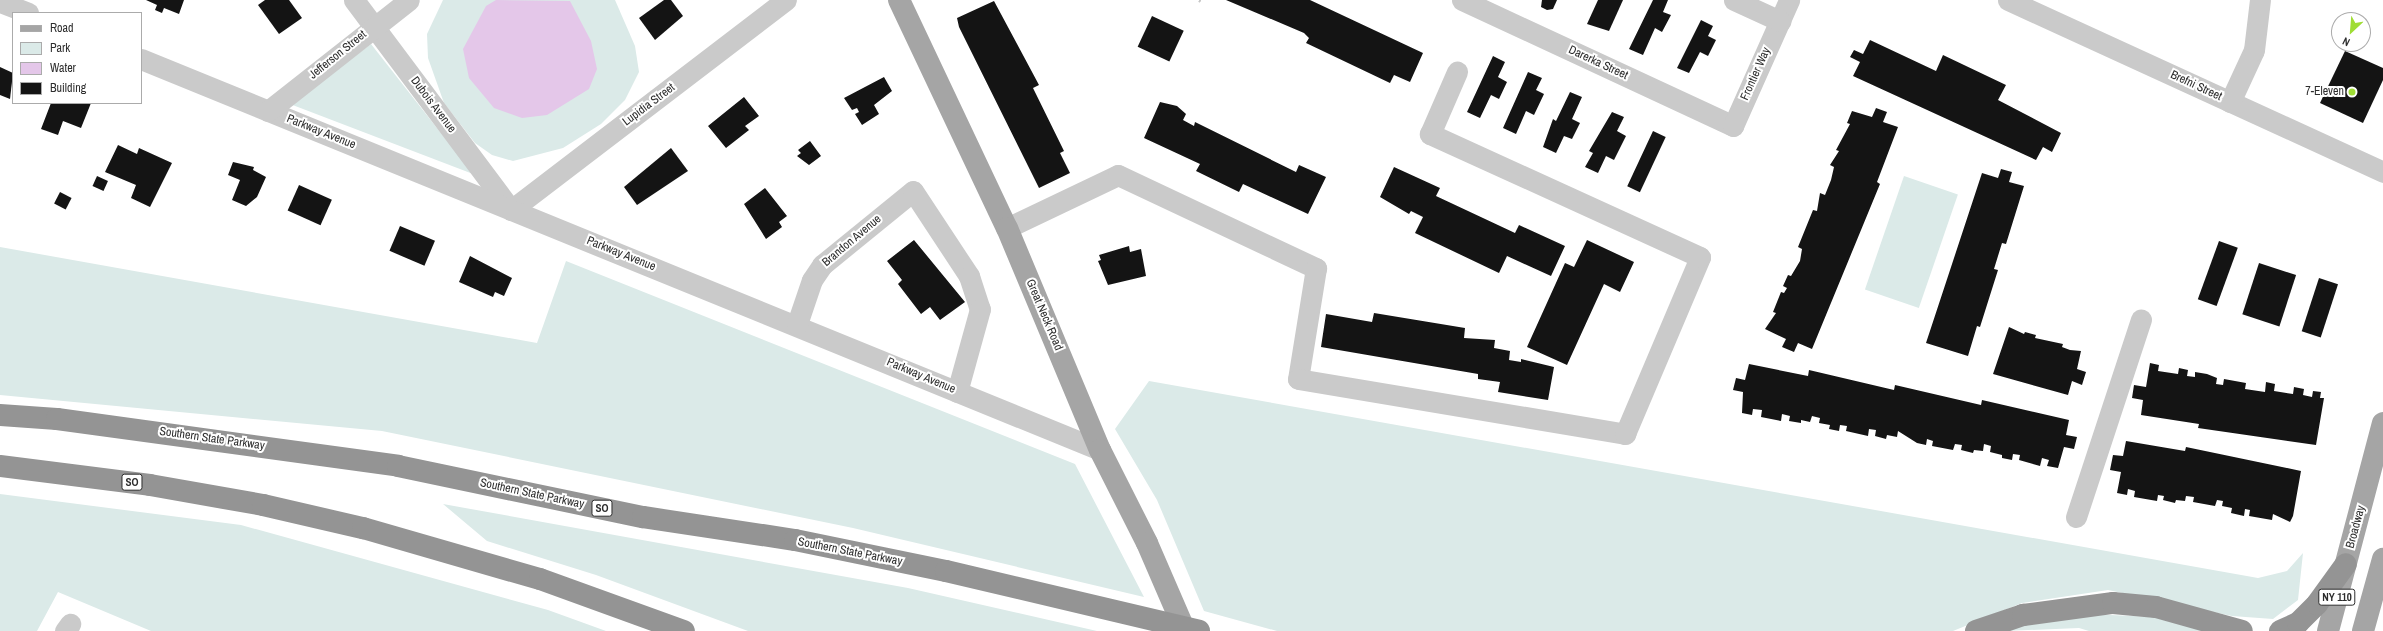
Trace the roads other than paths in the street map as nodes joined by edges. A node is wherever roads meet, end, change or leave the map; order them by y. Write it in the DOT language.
graph roads {
  1 [pos="354,0"];
  2 [pos="408,0"];
  3 [pos="786,0"];
  4 [pos="899,0"];
  5 [pos="1462,0"];
  6 [pos="1734,0"];
  7 [pos="1789,0"];
  8 [pos="2008,0"];
  9 [pos="2260,0"];
  10 [pos="0,2"];
  11 [pos="30,8"];
  12 [pos="1780,21"];
  13 [pos="374,26"];
  14 [pos="142,59"];
  15 [pos="1457,72"];
  16 [pos="2230,102"];
  17 [pos="268,111"];
  18 [pos="1733,126"];
  19 [pos="2383,172"];
  20 [pos="511,210"];
  21 [pos="1007,228"];
  22 [pos="2141,319"];
  23 [pos="797,324"];
  24 [pos="957,392"];
  25 [pos="0,415"];
  26 [pos="2383,423"];
  27 [pos="1100,450"];
  28 [pos="0,466"];
  29 [pos="2076,517"];
  30 [pos="2383,559"];
  31 [pos="2346,564"];
  32 [pos="684,631"];
  33 [pos="1185,631"];
  34 [pos="1199,631"];
  35 [pos="1976,631"];
  36 [pos="2242,631"];
  37 [pos="2280,631"];
  38 [pos="2328,631"];
  39 [pos="2363,631"];
  1 -- 13 [label="street, Dubois Avenue"];
  2 -- 13 [label="street, Jefferson Street"];
  3 -- 20 [label="street, Lupidia Street"];
  4 -- 21 [label="main road, Great Neck Road"];
  5 -- 18 [label="street, Darerka Street"];
  6 -- 12 [label="street"];
  7 -- 12 [label="street, Frontier Way"];
  8 -- 16 [label="street, Brefni Street"];
  9 -- 16 [label="street"];
  10 -- 11 [label="street"];
  12 -- 18 [label="street, Frontier Way"];
  13 -- 17 [label="street, Jefferson Street"];
  13 -- 20 [label="street, Dubois Avenue"];
  14 -- 17 [label="street, Parkway Avenue"];
  15 -- 21 [label="street"];
  16 -- 19 [label="street, Brefni Street"];
  17 -- 20 [label="street, Parkway Avenue"];
  20 -- 23 [label="street, Parkway Avenue"];
  21 -- 27 [label="main road, Great Neck Road"];
  22 -- 29 [label="street"];
  23 -- 24 [label="street, Parkway Avenue"];
  23 -- 24 [label="street, Brandon Avenue"];
  24 -- 27 [label="street, Parkway Avenue"];
  25 -- 34 [label="highway, Southern State Parkway / SO"];
  26 -- 31 [label="main road, Broadway / NY 110"];
  27 -- 33 [label="main road, Great Neck Road"];
  28 -- 32 [label="highway, SO"];
  30 -- 39 [label="main road, NY 110"];
  31 -- 37 [label="highway"];
  31 -- 38 [label="main road, Broadway / NY 110"];
  35 -- 36 [label="highway"];
}
